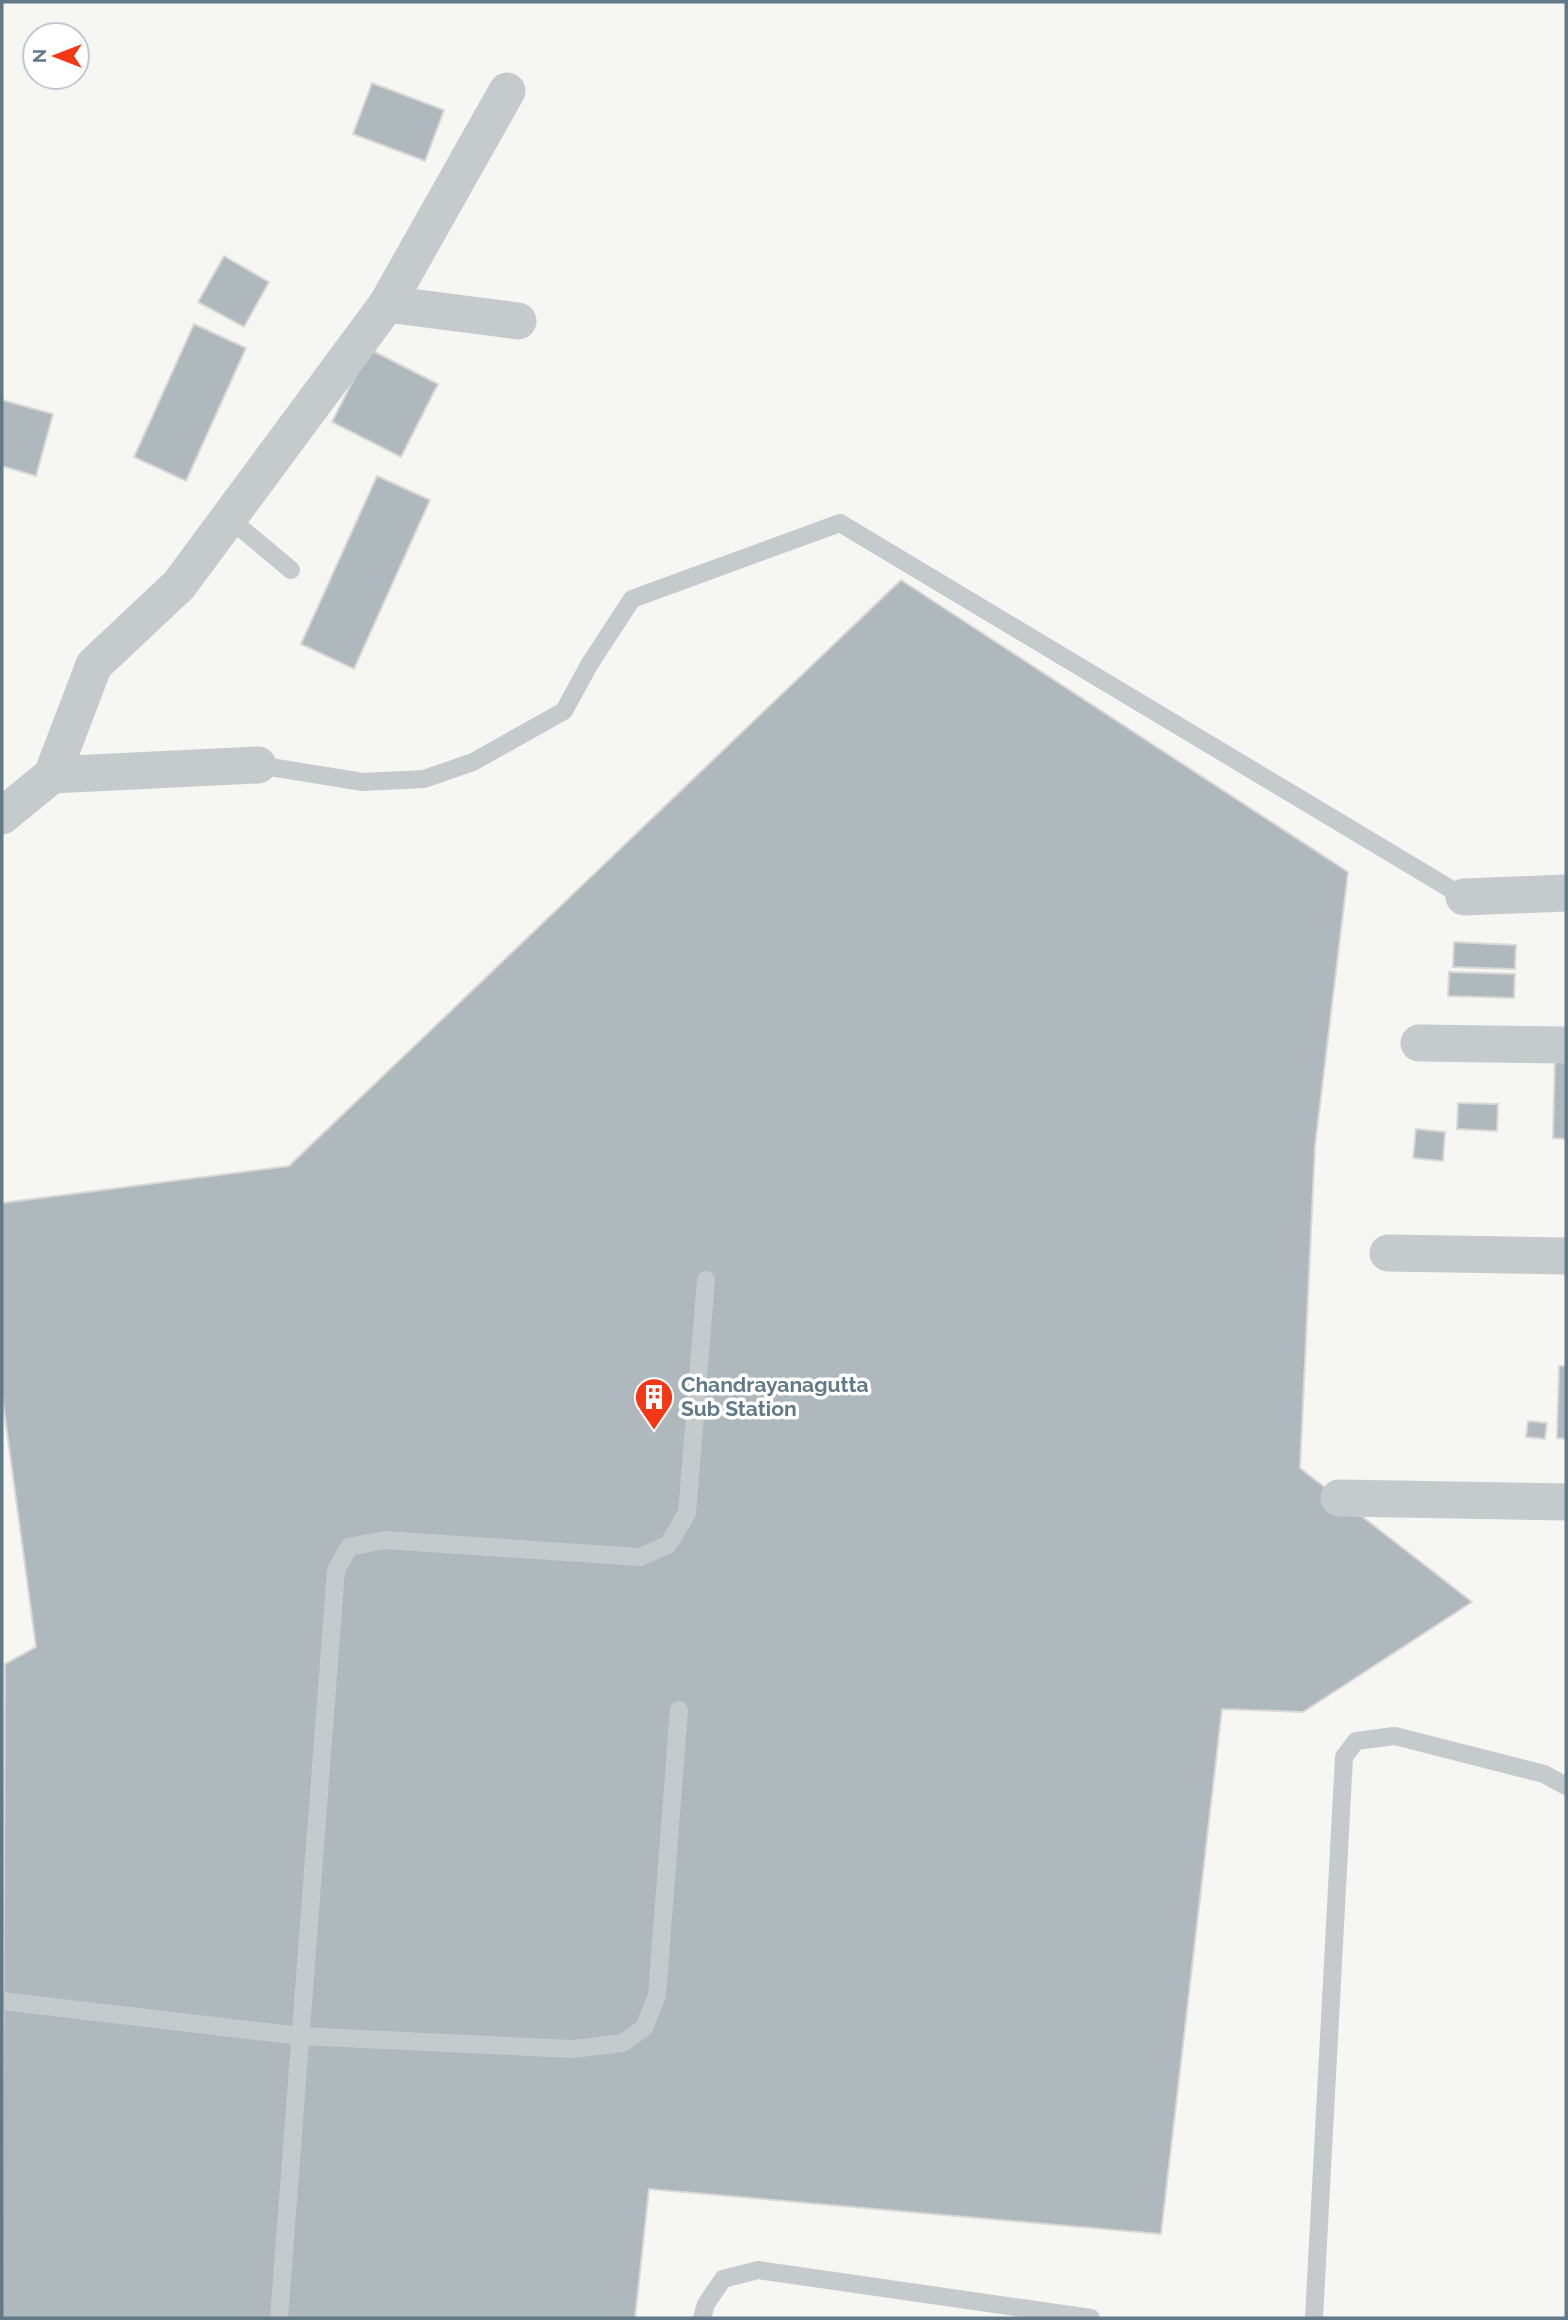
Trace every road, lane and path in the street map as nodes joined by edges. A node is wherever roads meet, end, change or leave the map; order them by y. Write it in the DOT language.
graph roads {
  1 [pos="507,91"];
  2 [pos="387,304"];
  3 [pos="518,321"];
  4 [pos="229,518"];
  5 [pos="291,570"];
  6 [pos="258,765"];
  7 [pos="52,775"];
  8 [pos="2,816"];
  9 [pos="1566,893"];
  10 [pos="1464,897"];
  11 [pos="1419,1043"];
  12 [pos="1566,1045"];
  13 [pos="1388,1253"];
  14 [pos="1566,1255"];
  15 [pos="705,1280"];
  16 [pos="1339,1498"];
  17 [pos="1566,1502"];
  18 [pos="679,1710"];
  19 [pos="1566,1786"];
  20 [pos="2,2001"];
  21 [pos="300,2036"];
  22 [pos="279,2318"];
  23 [pos="702,2318"];
  24 [pos="1091,2318"];
  25 [pos="1314,2318"];
  1 -- 2 [label="street"];
  2 -- 3 [label="street"];
  2 -- 4 [label="street"];
  4 -- 5 [label="lane"];
  4 -- 7 [label="street"];
  6 -- 7 [label="street"];
  6 -- 10 [label="lane"];
  7 -- 8 [label="street"];
  9 -- 10 [label="street"];
  11 -- 12 [label="street"];
  13 -- 14 [label="street"];
  15 -- 21 [label="lane"];
  16 -- 17 [label="street"];
  18 -- 21 [label="lane"];
  19 -- 25 [label="lane"];
  20 -- 21 [label="lane"];
  21 -- 22 [label="lane"];
  23 -- 24 [label="lane"];
}
